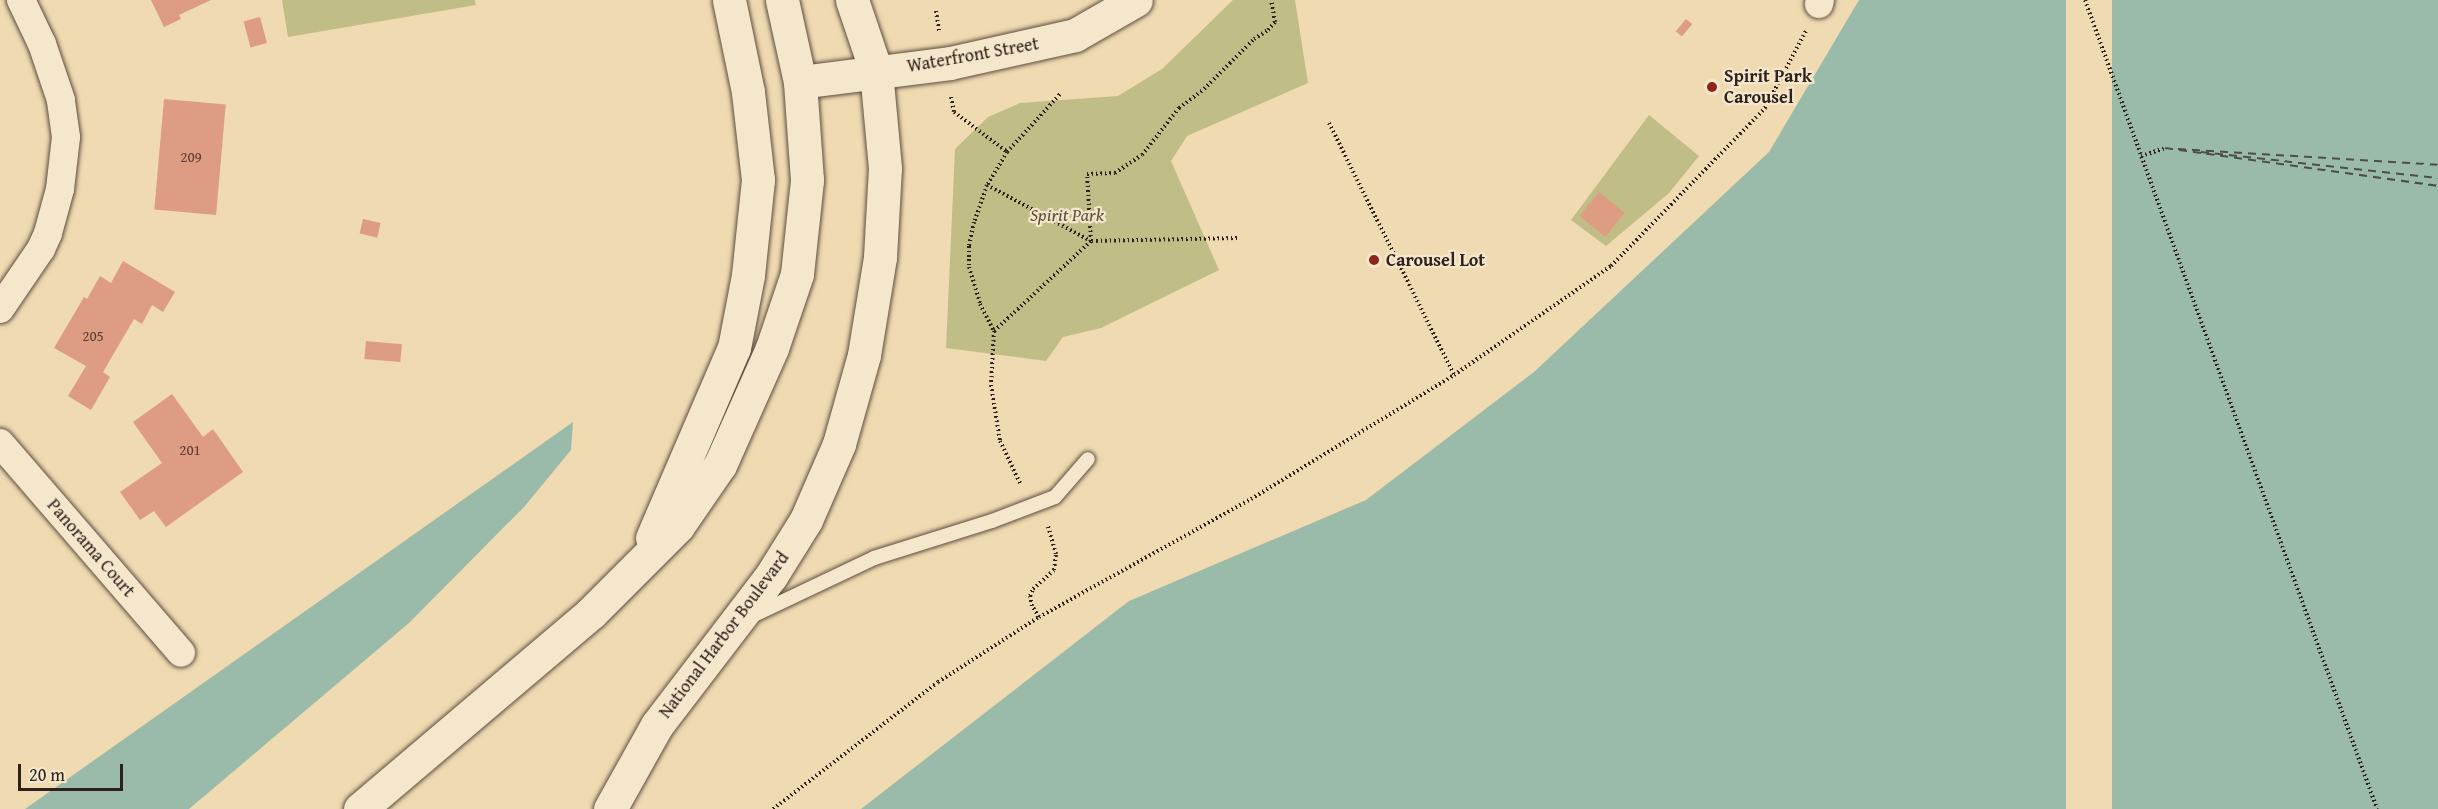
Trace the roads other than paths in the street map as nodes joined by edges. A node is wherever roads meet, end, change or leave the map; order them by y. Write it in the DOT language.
graph roads {
  1 [pos="21,0"];
  2 [pos="729,0"];
  3 [pos="782,0"];
  4 [pos="852,0"];
  5 [pos="1136,0"];
  6 [pos="876,71"];
  7 [pos="800,82"];
  8 [pos="0,309"];
  9 [pos="0,443"];
  10 [pos="1088,459"];
  11 [pos="643,558"];
  12 [pos="737,624"];
  13 [pos="181,653"];
  14 [pos="360,809"];
  15 [pos="610,809"];
  1 -- 8 [label="street"];
  2 -- 11 [label="main road"];
  3 -- 7 [label="main road"];
  4 -- 6 [label="main road, National Harbor Boulevard"];
  5 -- 6 [label="main road, Waterfront Street"];
  6 -- 7 [label="main road, Waterfront Street"];
  6 -- 12 [label="main road, National Harbor Boulevard"];
  7 -- 11 [label="main road"];
  9 -- 13 [label="street, Panorama Court"];
  10 -- 12 [label="lane"];
  11 -- 14 [label="main road"];
  12 -- 15 [label="main road, National Harbor Boulevard"];
}
